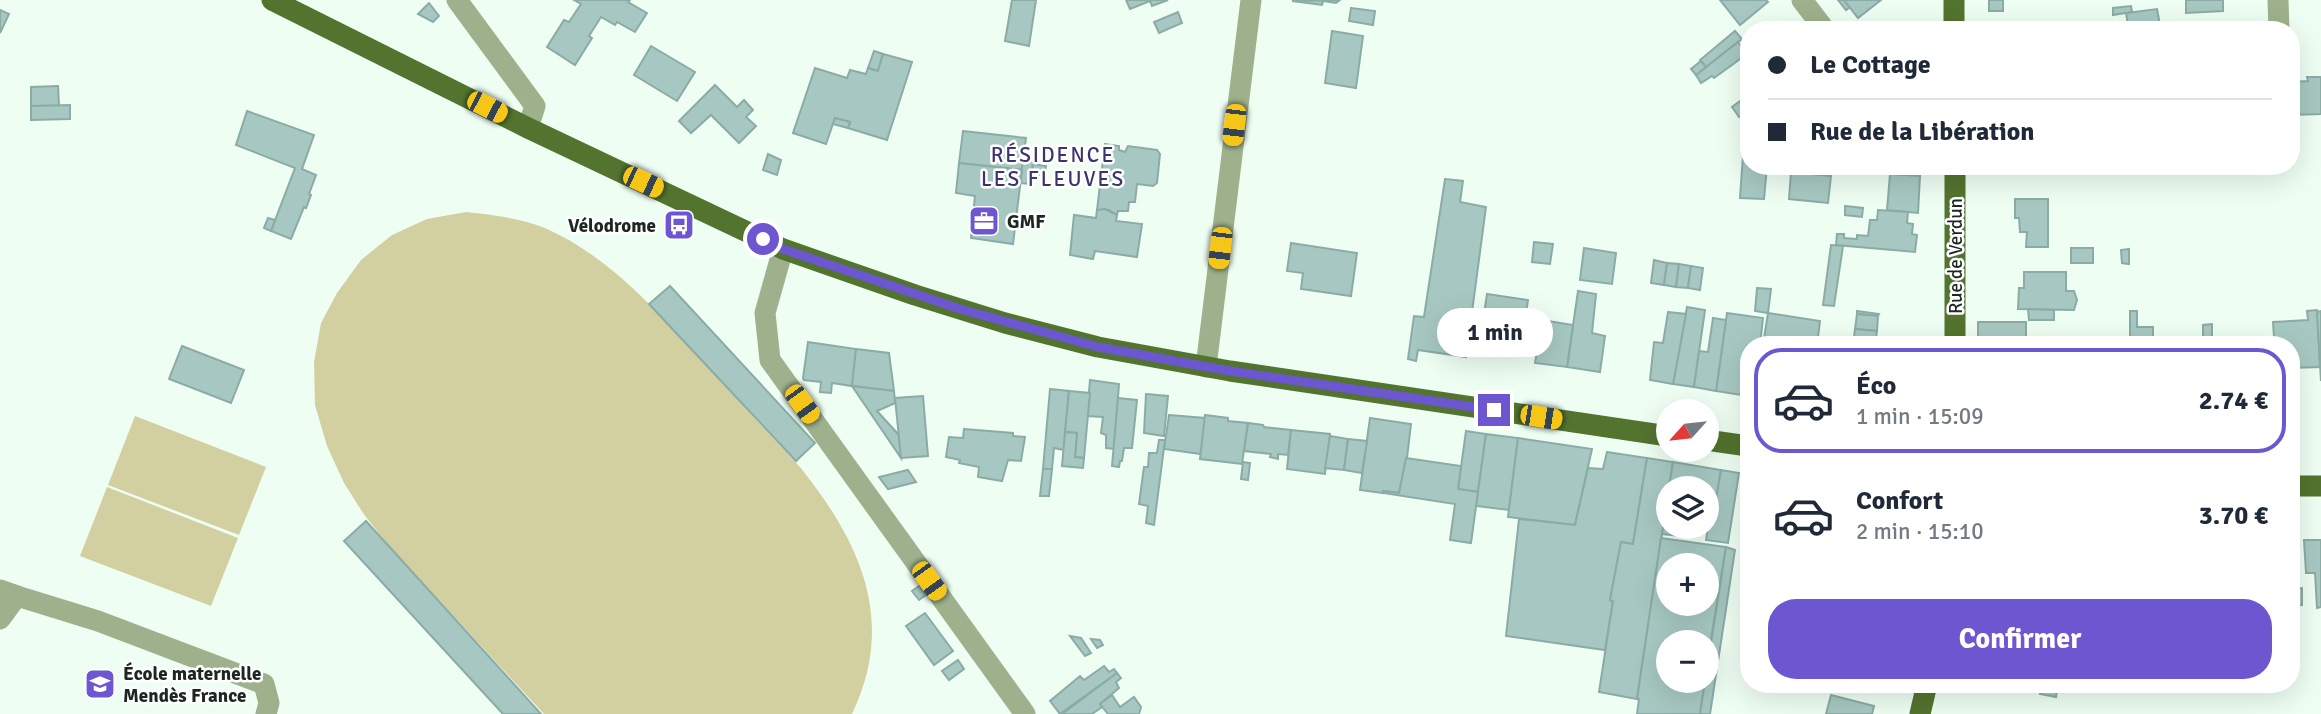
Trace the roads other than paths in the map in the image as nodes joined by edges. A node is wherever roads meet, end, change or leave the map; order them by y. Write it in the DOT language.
graph roads {
  1 [pos="272,0"];
  2 [pos="457,0"];
  3 [pos="1251,0"];
  4 [pos="1802,0"];
  5 [pos="1954,0"];
  6 [pos="2278,0"];
  7 [pos="1818,21"];
  8 [pos="1954,21"];
  9 [pos="2279,21"];
  10 [pos="528,128"];
  11 [pos="1955,175"];
  12 [pos="783,249"];
  13 [pos="1955,336"];
  14 [pos="1206,367"];
  15 [pos="1656,434"];
  16 [pos="1719,442"];
  17 [pos="1740,445"];
  18 [pos="2300,486"];
  19 [pos="2321,486"];
  20 [pos="8,593"];
  21 [pos="0,619"];
  22 [pos="1925,693"];
  23 [pos="266,714"];
  24 [pos="1025,714"];
  25 [pos="1920,714"];
  1 -- 10 [label="main road"];
  2 -- 10 [label="street"];
  3 -- 14 [label="street"];
  4 -- 7 [label="street"];
  5 -- 8 [label="main road"];
  6 -- 9 [label="street"];
  10 -- 12 [label="main road"];
  11 -- 13 [label="main road, Rue de Verdun"];
  12 -- 14 [label="main road"];
  12 -- 24 [label="street"];
  14 -- 15 [label="main road"];
  16 -- 17 [label="main road"];
  18 -- 19 [label="main road"];
  20 -- 21 [label="street"];
  20 -- 23 [label="street"];
  22 -- 25 [label="main road"];
}
